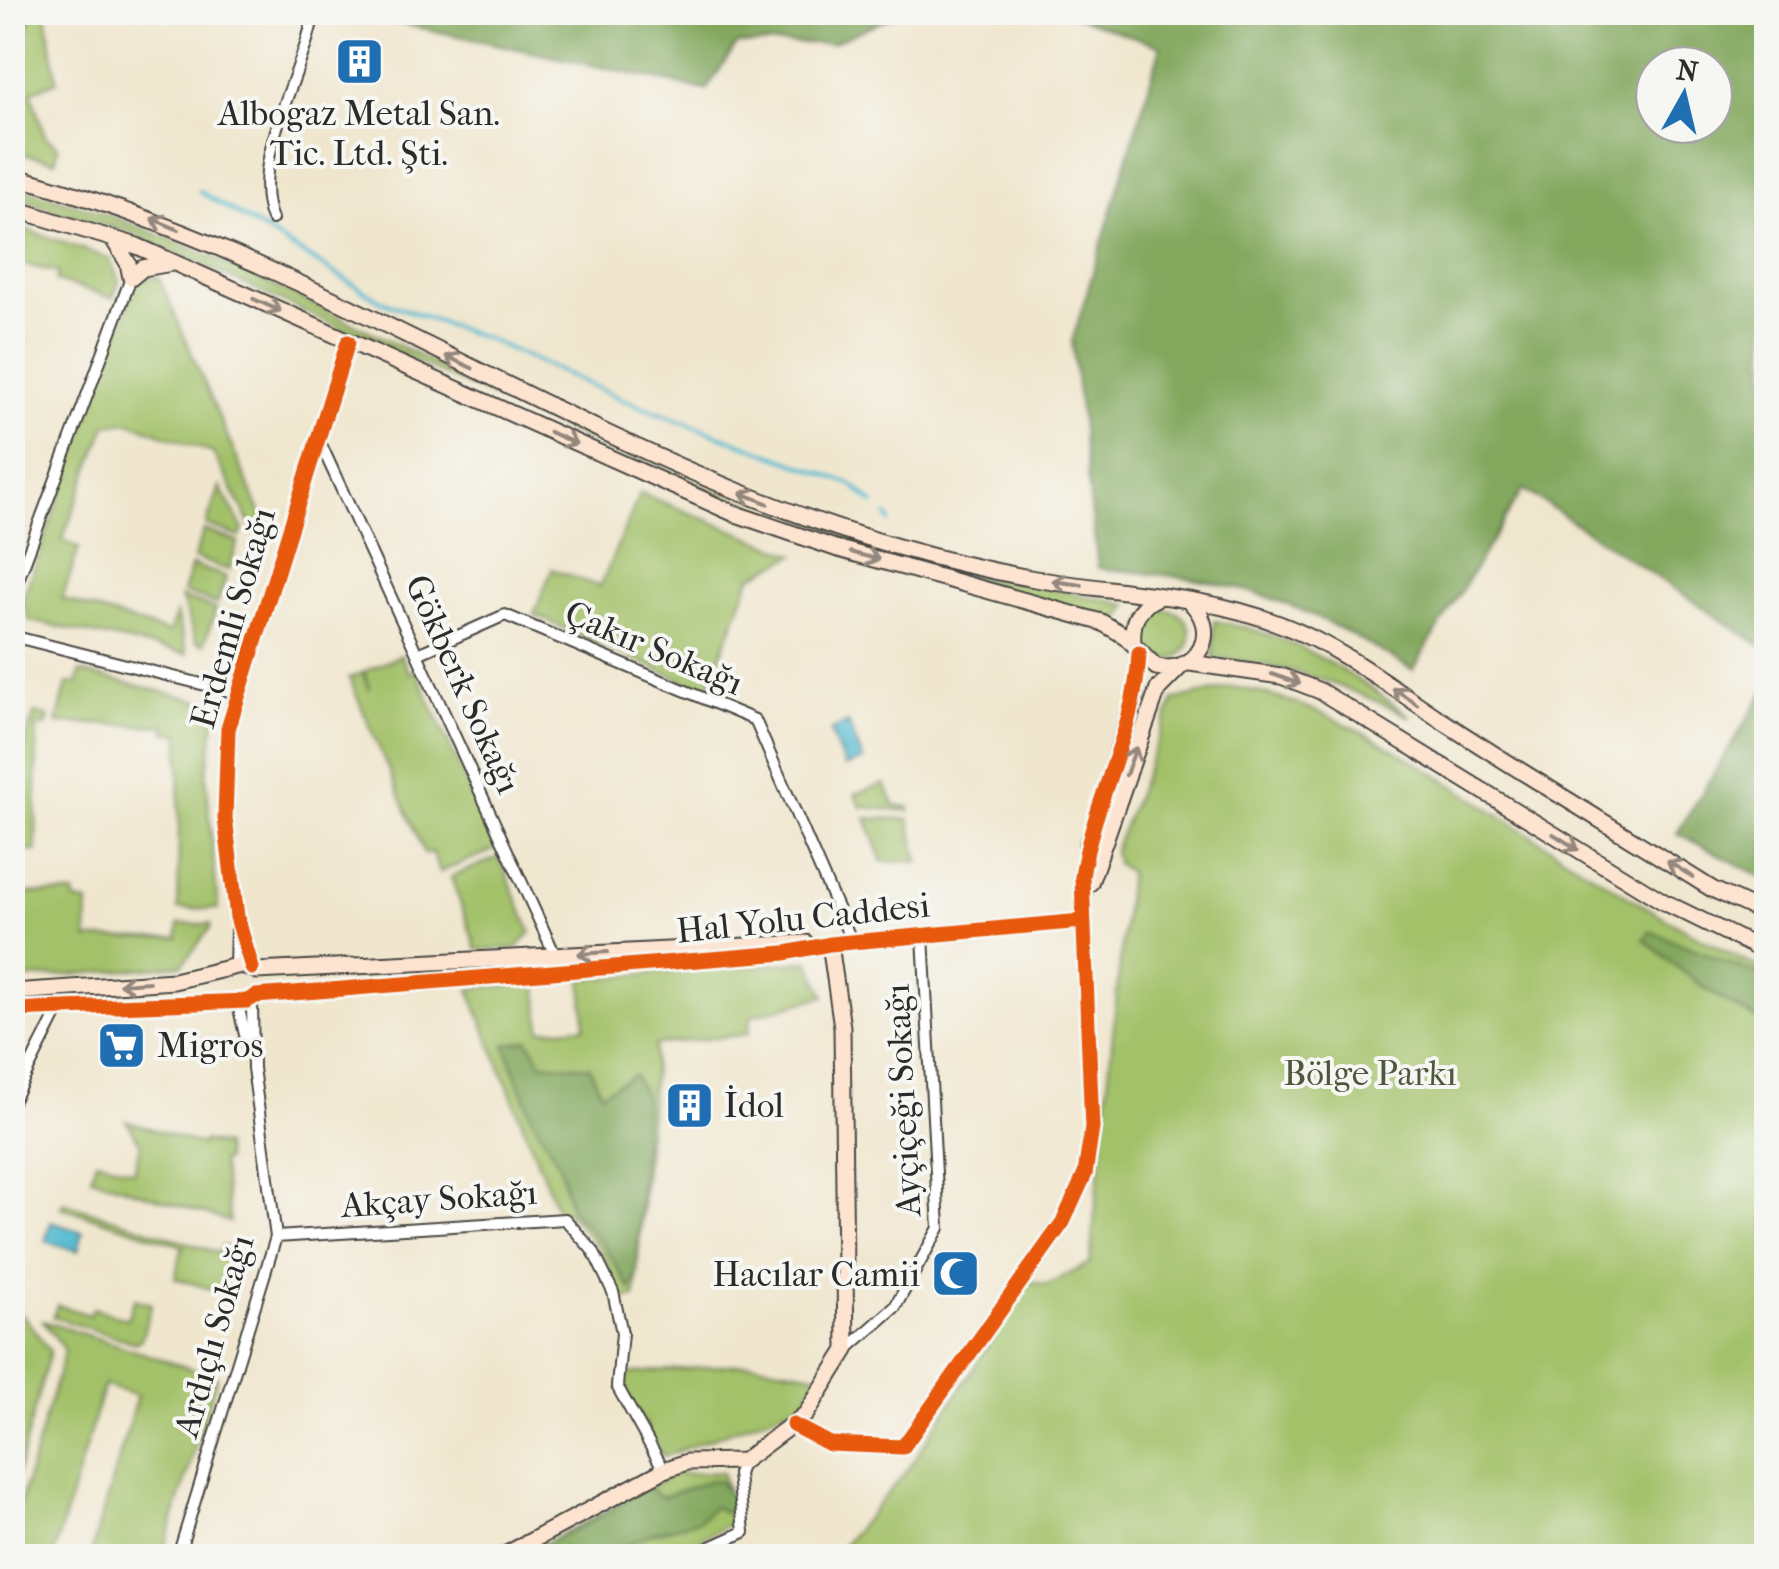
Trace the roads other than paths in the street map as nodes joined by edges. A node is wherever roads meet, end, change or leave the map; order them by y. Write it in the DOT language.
graph roads {
  1 [pos="314,12"];
  2 [pos="12,176"];
  3 [pos="12,208"];
  4 [pos="272,220"];
  5 [pos="113,239"];
  6 [pos="174,263"];
  7 [pos="130,278"];
  8 [pos="348,342"];
  9 [pos="317,437"];
  10 [pos="12,596"];
  11 [pos="1164,596"];
  12 [pos="1188,600"];
  13 [pos="12,636"];
  14 [pos="1136,648"];
  15 [pos="420,653"];
  16 [pos="1185,665"];
  17 [pos="237,693"];
  18 [pos="1766,914"];
  19 [pos="1082,921"];
  20 [pos="922,936"];
  21 [pos="852,942"];
  22 [pos="830,944"];
  23 [pos="1766,952"];
  24 [pos="555,956"];
  25 [pos="244,969"];
  26 [pos="12,992"];
  27 [pos="244,998"];
  28 [pos="60,1007"];
  29 [pos="12,1010"];
  30 [pos="12,1102"];
  31 [pos="276,1237"];
  32 [pos="846,1350"];
  33 [pos="793,1425"];
  34 [pos="744,1461"];
  35 [pos="664,1470"];
  36 [pos="178,1556"];
  37 [pos="503,1556"];
  38 [pos="691,1556"];
  1 -- 4 [label="street"];
  11 -- 2 [label="main road, one-way"];
  3 -- 5 [label="main road"];
  5 -- 6 [label="main road"];
  5 -- 7 [label="main road"];
  6 -- 7 [label="main road"];
  6 -- 8 [label="main road, one-way"];
  7 -- 10 [label="street"];
  8 -- 9 [label="street, Erdemli Sokağı"];
  8 -- 14 [label="main road, one-way"];
  9 -- 15 [label="street, Gökberk Sokağı"];
  9 -- 17 [label="street, Erdemli Sokağı"];
  11 -- 12 [label="main road"];
  11 -- 14 [label="main road"];
  12 -- 16 [label="main road"];
  18 -- 12 [label="main road, one-way"];
  13 -- 17 [label="street"];
  14 -- 16 [label="main road"];
  14 -- 19 [label="main road"];
  15 -- 21 [label="street, Çakır Sokağı"];
  15 -- 24 [label="street, Gökberk Sokağı"];
  19 -- 16 [label="main road, one-way"];
  16 -- 23 [label="main road, one-way"];
  17 -- 25 [label="street, Erdemli Sokağı"];
  19 -- 20 [label="main road, Hal Yolu Caddesi"];
  19 -- 33 [label="street"];
  20 -- 21 [label="main road, Hal Yolu Caddesi"];
  20 -- 32 [label="street, Ayçiçeği Sokağı"];
  21 -- 22 [label="main road, Hal Yolu Caddesi"];
  22 -- 24 [label="main road, Hal Yolu Caddesi, one-way"];
  22 -- 27 [label="main road, Hal Yolu Caddesi"];
  22 -- 32 [label="main road"];
  24 -- 25 [label="main road, Hal Yolu Caddesi"];
  25 -- 26 [label="main road, Hal Yolu Caddesi, one-way"];
  25 -- 27 [label="main road"];
  25 -- 27 [label="main road"];
  27 -- 28 [label="main road, Hal Yolu Caddesi"];
  27 -- 31 [label="street, Ardıçlı Sokağı"];
  28 -- 29 [label="main road, Hal Yolu Caddesi"];
  28 -- 30 [label="street"];
  31 -- 35 [label="street, Akçay Sokağı"];
  31 -- 36 [label="street, Ardıçlı Sokağı"];
  32 -- 33 [label="main road"];
  33 -- 34 [label="main road"];
  34 -- 35 [label="main road"];
  34 -- 38 [label="street"];
  35 -- 37 [label="main road"];
}
